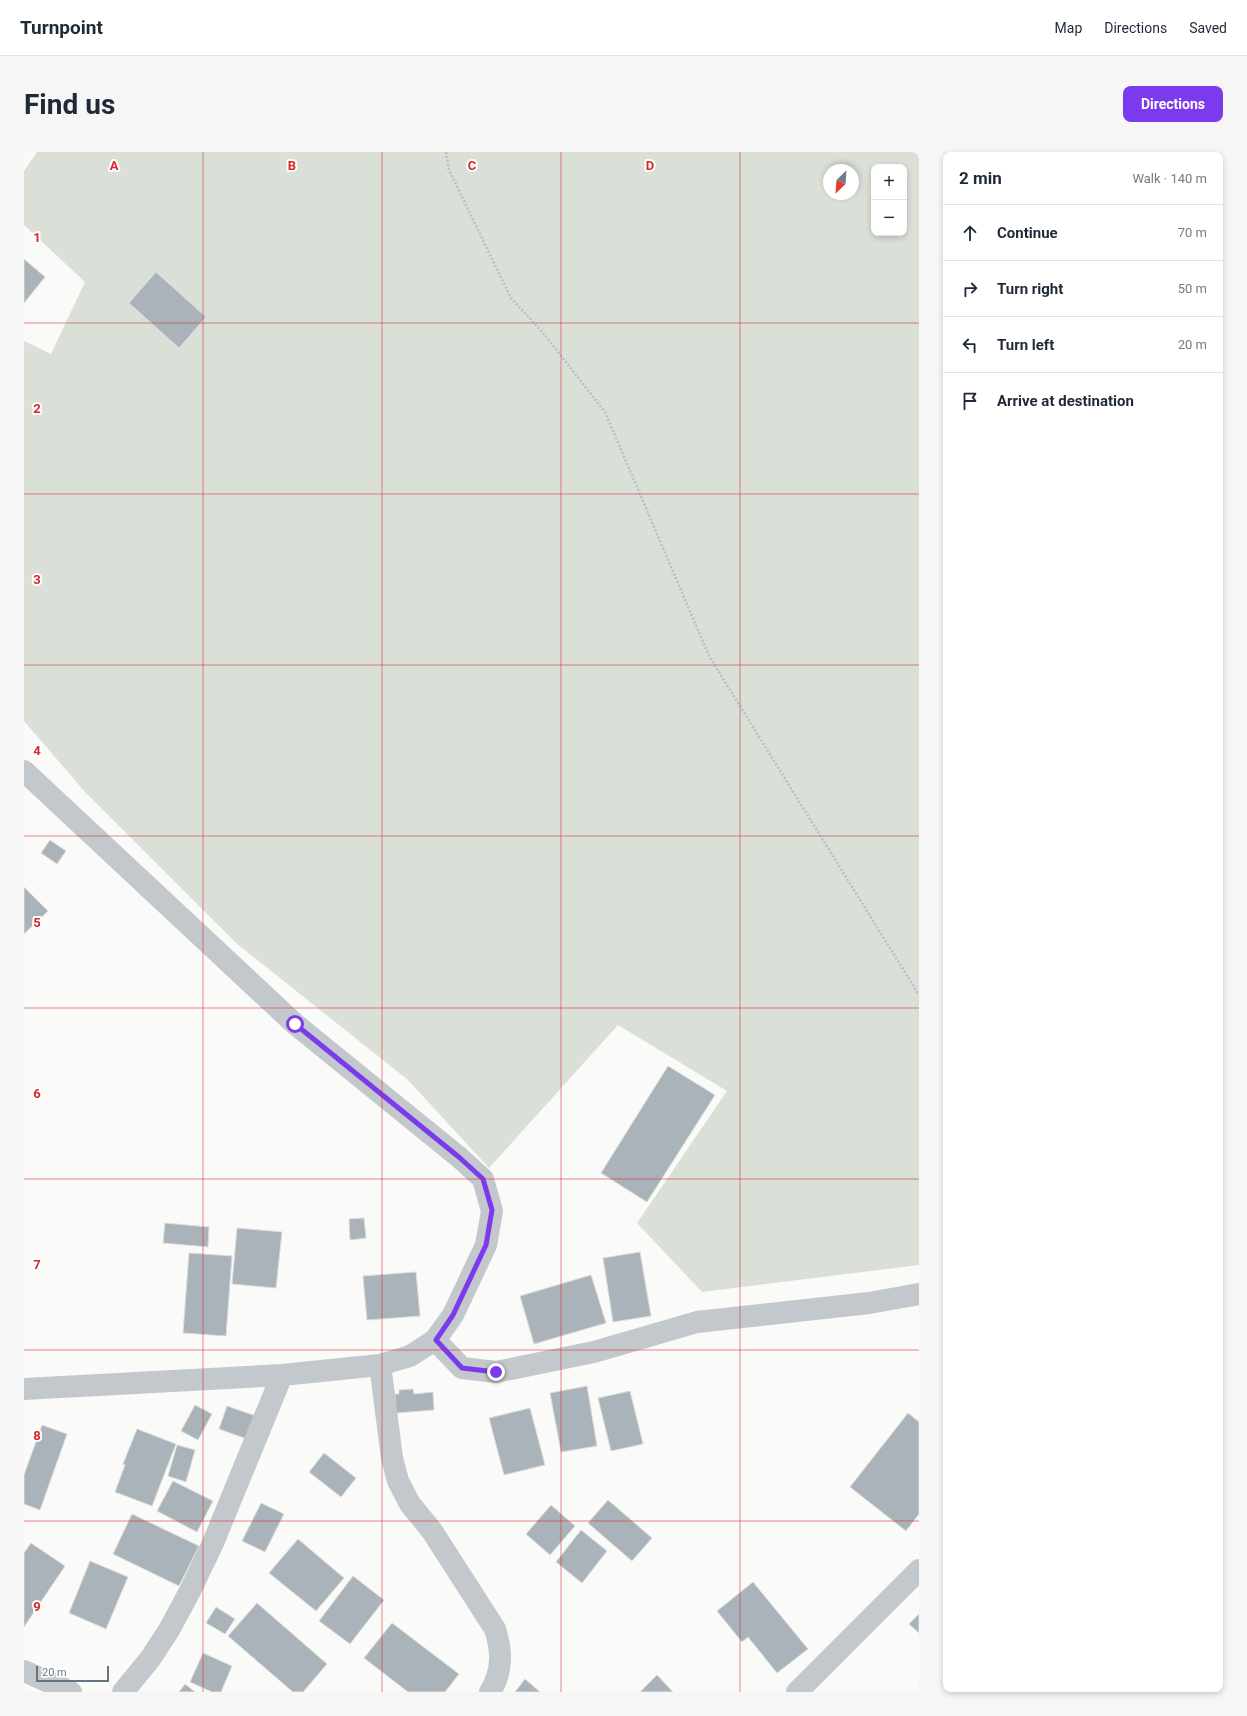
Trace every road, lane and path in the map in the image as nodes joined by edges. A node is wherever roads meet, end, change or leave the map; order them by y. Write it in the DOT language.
graph roads {
  1 [pos="446,152"];
  2 [pos="27,782"];
  3 [pos="919,994"];
  4 [pos="919,1294"];
  5 [pos="436,1340"];
  6 [pos="380,1365"];
  7 [pos="282,1376"];
  8 [pos="24,1388"];
  9 [pos="919,1570"];
  10 [pos="24,1671"];
  11 [pos="71,1692"];
  12 [pos="123,1692"];
  13 [pos="490,1692"];
  14 [pos="797,1692"];
  1 -- 3 [label="path"];
  2 -- 5 [label="street"];
  4 -- 5 [label="street"];
  5 -- 6 [label="street"];
  6 -- 7 [label="street"];
  6 -- 13 [label="street"];
  7 -- 8 [label="street"];
  7 -- 12 [label="street"];
  9 -- 14 [label="street"];
  10 -- 11 [label="street"];
}
